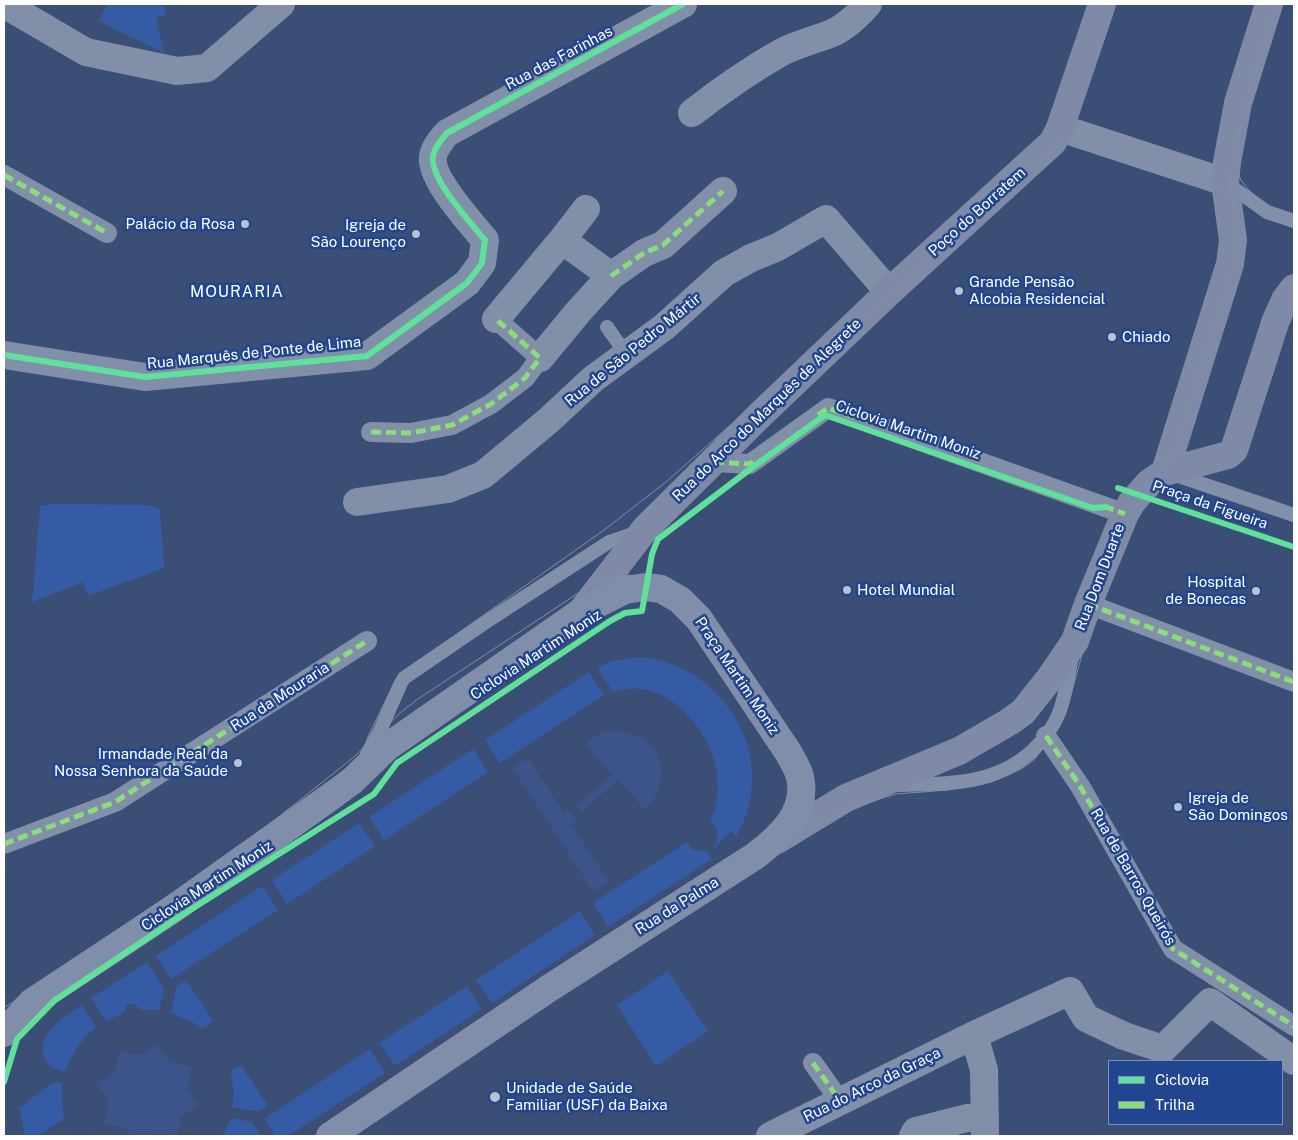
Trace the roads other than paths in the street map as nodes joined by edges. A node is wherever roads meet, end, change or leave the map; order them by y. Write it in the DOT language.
graph roads {
  1 [pos="4,4"];
  2 [pos="281,4"];
  3 [pos="683,4"];
  4 [pos="868,4"];
  5 [pos="1102,4"];
  6 [pos="1269,4"];
  7 [pos="698,108"];
  8 [pos="1060,128"];
  9 [pos="4,175"];
  10 [pos="1225,182"];
  11 [pos="722,191"];
  12 [pos="586,209"];
  13 [pos="1294,221"];
  14 [pos="107,233"];
  15 [pos="485,240"];
  16 [pos="562,240"];
  17 [pos="611,276"];
  18 [pos="1294,288"];
  19 [pos="889,292"];
  20 [pos="496,319"];
  21 [pos="608,327"];
  22 [pos="626,354"];
  23 [pos="4,355"];
  24 [pos="540,358"];
  25 [pos="370,432"];
  26 [pos="714,462"];
  27 [pos="1165,472"];
  28 [pos="357,502"];
  29 [pos="1125,514"];
  30 [pos="1294,514"];
  31 [pos="645,529"];
  32 [pos="1088,604"];
  33 [pos="581,612"];
  34 [pos="368,641"];
  35 [pos="1076,641"];
  36 [pos="1294,682"];
  37 [pos="1036,698"];
  38 [pos="1046,736"];
  39 [pos="352,781"];
  40 [pos="876,786"];
  41 [pos="777,840"];
  42 [pos="4,844"];
  43 [pos="1294,1026"];
  44 [pos="4,1033"];
  45 [pos="974,1035"];
  46 [pos="1294,1061"];
  47 [pos="813,1063"];
  48 [pos="840,1101"];
  49 [pos="985,1127"];
  50 [pos="330,1136"];
  51 [pos="770,1136"];
  52 [pos="913,1136"];
  1 -- 2 [label="street"];
  3 -- 15 [label="street, Rua das Farinhas"];
  4 -- 7 [label="street"];
  5 -- 8 [label="main road, Poço do Borratem"];
  6 -- 10 [label="main road, Praça da Figueira"];
  8 -- 10 [label="street"];
  8 -- 19 [label="main road, Poço do Borratem"];
  9 -- 14 [label="street"];
  10 -- 13 [label="lane"];
  10 -- 27 [label="main road, Praça da Figueira"];
  11 -- 17 [label="street"];
  12 -- 16 [label="street"];
  15 -- 23 [label="street, Rua Marquês de Ponte de Lima"];
  16 -- 17 [label="street"];
  16 -- 20 [label="street"];
  17 -- 24 [label="street"];
  18 -- 27 [label="main road, Praça da Figueira"];
  19 -- 22 [label="street, Rua de São Pedro Mártir"];
  19 -- 26 [label="main road, Rua do Arco do Marquês de Alegrete"];
  20 -- 24 [label="street"];
  21 -- 22 [label="lane"];
  22 -- 28 [label="street, Rua de São Pedro Mártir"];
  24 -- 25 [label="street"];
  26 -- 29 [label="street"];
  26 -- 31 [label="main road, Rua do Arco do Marquês de Alegrete"];
  27 -- 29 [label="main road, Praça da Figueira"];
  27 -- 30 [label="lane, Praça da Figueira"];
  29 -- 32 [label="main road, Rua Dom Duarte"];
  31 -- 33 [label="main road, Rua do Arco do Marquês de Alegrete"];
  31 -- 39 [label="lane, Rua do Arco do Marquês de Alegrete"];
  32 -- 35 [label="main road, Rua Dom Duarte"];
  32 -- 36 [label="street"];
  33 -- 39 [label="main road, Praça Martim Moniz"];
  33 -- 41 [label="main road, Praça Martim Moniz"];
  34 -- 42 [label="street, Rua da Mouraria"];
  35 -- 37 [label="main road, Rua Dom Duarte"];
  35 -- 38 [label="lane, Rua Dom Duarte"];
  37 -- 40 [label="main road, Rua da Palma"];
  38 -- 40 [label="lane, Rua Dom Duarte"];
  38 -- 43 [label="street, Rua de Barros Queirós"];
  39 -- 44 [label="main road, Praça Martim Moniz"];
  40 -- 41 [label="main road, Rua da Palma"];
  41 -- 50 [label="main road, Rua da Palma"];
  45 -- 46 [label="street, Rua do Arco da Graça"];
  45 -- 48 [label="street, Rua do Arco da Graça"];
  45 -- 49 [label="street"];
  47 -- 48 [label="street"];
  48 -- 51 [label="street, Rua do Arco da Graça"];
  49 -- 52 [label="street"];
}
